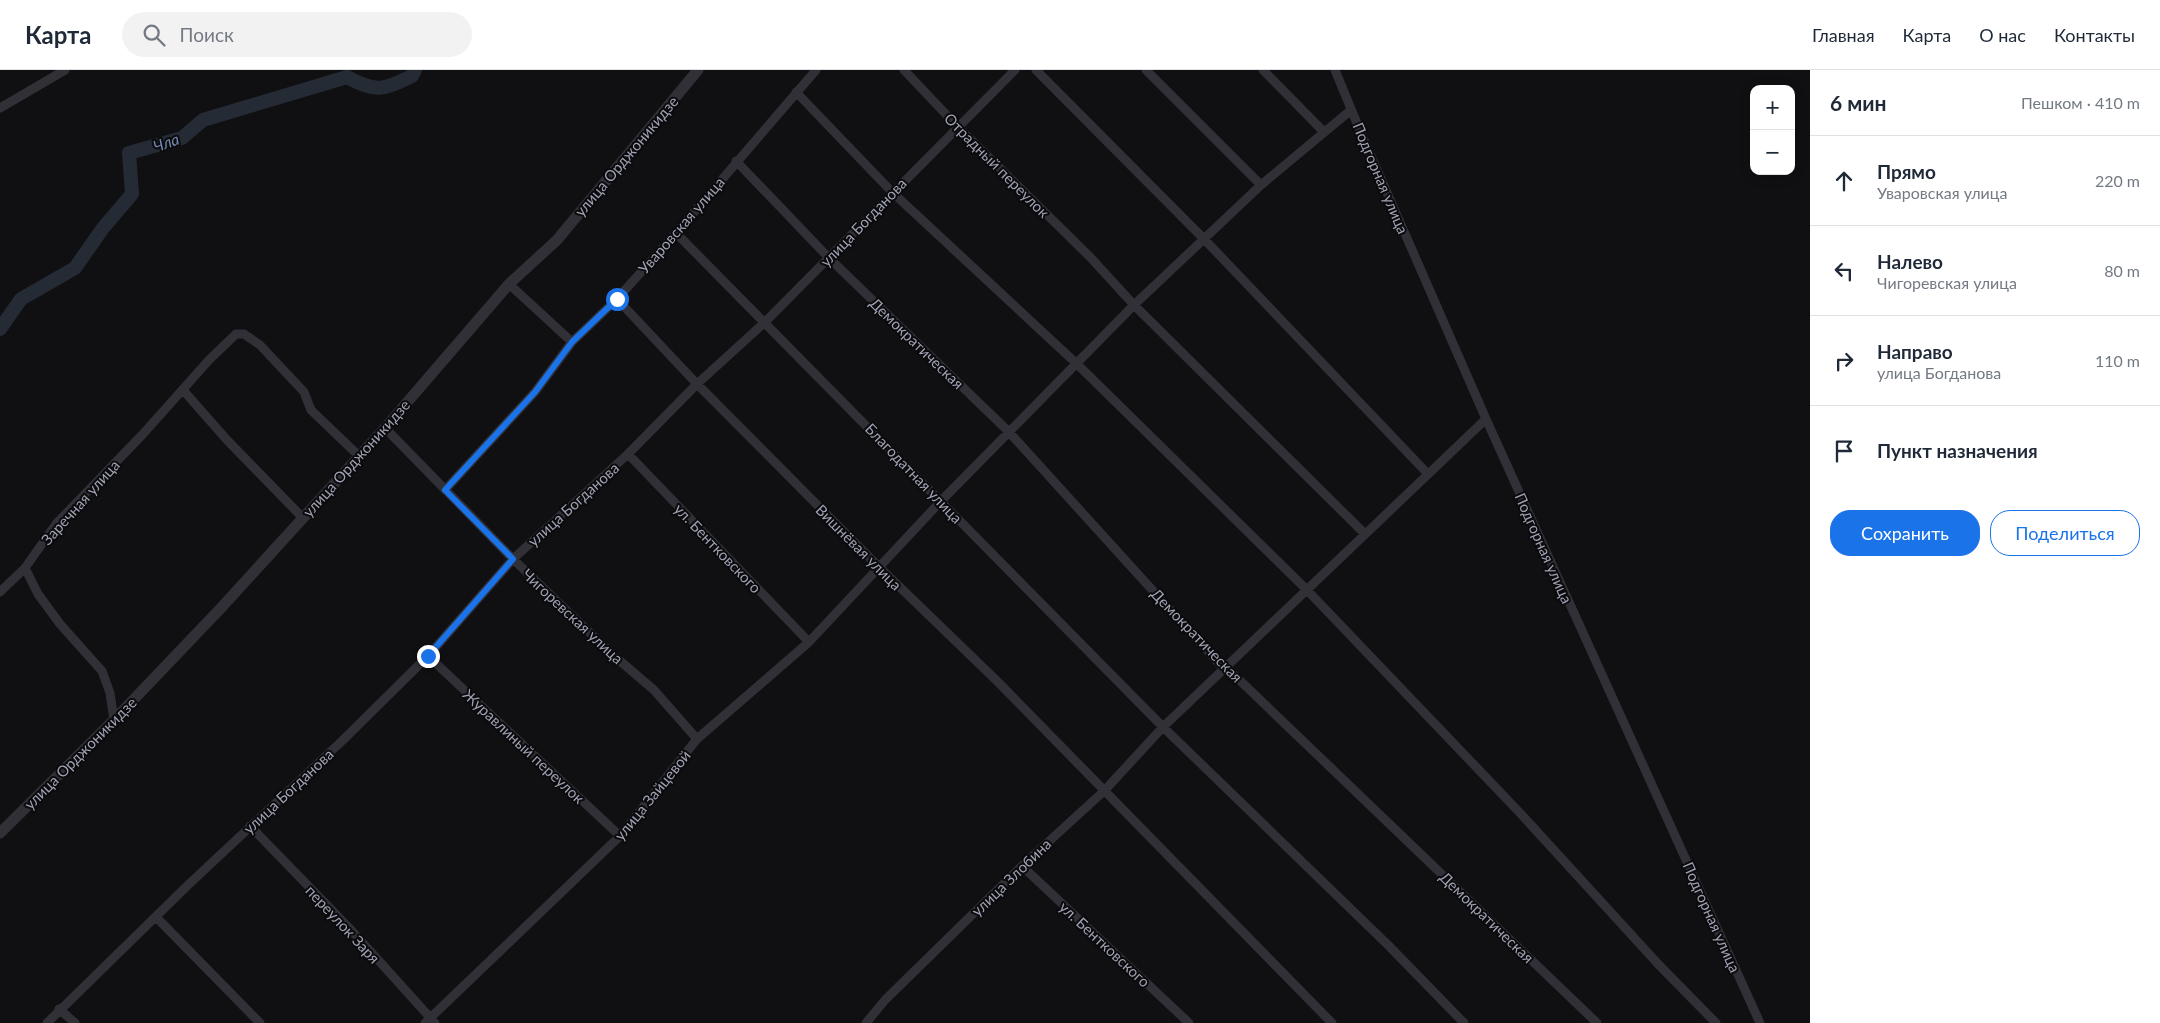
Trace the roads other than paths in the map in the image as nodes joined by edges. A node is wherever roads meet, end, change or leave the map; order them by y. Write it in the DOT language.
graph roads {
  1 [pos="65,70"];
  2 [pos="698,70"];
  3 [pos="816,70"];
  4 [pos="904,70"];
  5 [pos="1015,70"];
  6 [pos="1036,70"];
  7 [pos="1146,70"];
  8 [pos="1263,70"];
  9 [pos="1336,70"];
  10 [pos="796,92"];
  11 [pos="0,108"];
  12 [pos="1351,110"];
  13 [pos="958,127"];
  14 [pos="1324,132"];
  15 [pos="736,161"];
  16 [pos="1261,185"];
  17 [pos="892,192"];
  18 [pos="676,233"];
  19 [pos="1204,239"];
  20 [pos="829,258"];
  21 [pos="508,284"];
  22 [pos="617,299"];
  23 [pos="1134,305"];
  24 [pos="765,322"];
  25 [pos="572,342"];
  26 [pos="1077,364"];
  27 [pos="697,384"];
  28 [pos="183,390"];
  29 [pos="1486,419"];
  30 [pos="385,428"];
  31 [pos="1008,431"];
  32 [pos="628,454"];
  33 [pos="359,456"];
  34 [pos="1428,474"];
  35 [pos="445,490"];
  36 [pos="941,501"];
  37 [pos="303,518"];
  38 [pos="1365,534"];
  39 [pos="513,559"];
  40 [pos="878,566"];
  41 [pos="25,568"];
  42 [pos="1307,590"];
  43 [pos="0,592"];
  44 [pos="809,642"];
  45 [pos="428,656"];
  46 [pos="1224,668"];
  47 [pos="114,720"];
  48 [pos="1160,730"];
  49 [pos="697,739"];
  50 [pos="1104,791"];
  51 [pos="250,826"];
  52 [pos="0,833"];
  53 [pos="620,836"];
  54 [pos="1022,866"];
  55 [pos="156,917"];
  56 [pos="59,1009"];
  57 [pos="430,1021"];
  58 [pos="47,1023"];
  59 [pos="75,1023"];
  60 [pos="260,1023"];
  61 [pos="866,1023"];
  62 [pos="1189,1023"];
  63 [pos="1332,1023"];
  64 [pos="1464,1023"];
  65 [pos="1597,1023"];
  66 [pos="1716,1023"];
  67 [pos="1760,1023"];
  1 -- 11 [label="street"];
  2 -- 21 [label="street, улица Орджоникидзе"];
  3 -- 10 [label="street, Уваровская улица"];
  4 -- 13 [label="street, Отрадный переулок"];
  5 -- 13 [label="street, улица Богданова"];
  6 -- 19 [label="street"];
  7 -- 16 [label="street"];
  8 -- 14 [label="street"];
  9 -- 12 [label="street, Подгорная улица"];
  10 -- 15 [label="street, Уваровская улица"];
  10 -- 17 [label="street"];
  12 -- 14 [label="street, улица Зайцевой"];
  12 -- 29 [label="street, Подгорная улица"];
  13 -- 17 [label="street, улица Богданова"];
  13 -- 23 [label="street, Отрадный переулок"];
  14 -- 16 [label="street, улица Зайцевой"];
  15 -- 18 [label="street, Уваровская улица"];
  15 -- 20 [label="street, Демократическая"];
  16 -- 19 [label="street, улица Зайцевой"];
  17 -- 20 [label="street, улица Богданова"];
  17 -- 26 [label="street"];
  18 -- 22 [label="street, Уваровская улица"];
  18 -- 24 [label="street, Благодатная улица"];
  19 -- 23 [label="street, улица Зайцевой"];
  19 -- 34 [label="street"];
  20 -- 24 [label="street, улица Богданова"];
  20 -- 31 [label="street, Демократическая"];
  21 -- 25 [label="street"];
  21 -- 30 [label="street, улица Орджоникидзе"];
  22 -- 25 [label="street, Уваровская улица"];
  22 -- 27 [label="street, Вишнёвая улица"];
  23 -- 26 [label="street, улица Зайцевой"];
  23 -- 38 [label="street, Отрадный переулок"];
  24 -- 27 [label="street, улица Богданова"];
  24 -- 36 [label="street, Благодатная улица"];
  25 -- 35 [label="street, Уваровская улица"];
  26 -- 31 [label="street, улица Зайцевой"];
  26 -- 42 [label="street"];
  27 -- 32 [label="street, улица Богданова"];
  27 -- 40 [label="street, Вишнёвая улица"];
  28 -- 33 [label="street, Заречная улица"];
  28 -- 37 [label="street"];
  28 -- 41 [label="street, Заречная улица"];
  29 -- 34 [label="street, улица Злобина"];
  29 -- 67 [label="street, Подгорная улица"];
  30 -- 33 [label="street, улица Орджоникидзе"];
  30 -- 35 [label="street, Чигоревская улица"];
  31 -- 36 [label="street, улица Зайцевой"];
  31 -- 46 [label="street, Демократическая"];
  32 -- 39 [label="street, улица Богданова"];
  32 -- 44 [label="street, ул. Бентковского"];
  33 -- 37 [label="street, улица Орджоникидзе"];
  34 -- 38 [label="street, улица Злобина"];
  35 -- 39 [label="street, Чигоревская улица"];
  36 -- 40 [label="street, улица Зайцевой"];
  36 -- 48 [label="street, Благодатная улица"];
  37 -- 47 [label="street, улица Орджоникидзе"];
  38 -- 42 [label="street, улица Злобина"];
  39 -- 45 [label="street, улица Богданова"];
  39 -- 49 [label="street, Чигоревская улица"];
  40 -- 44 [label="street, улица Зайцевой"];
  40 -- 50 [label="street, Вишнёвая улица"];
  41 -- 43 [label="street, Заречная улица"];
  41 -- 47 [label="street"];
  42 -- 46 [label="street, улица Злобина"];
  42 -- 66 [label="street"];
  44 -- 49 [label="street, улица Зайцевой"];
  45 -- 51 [label="street, улица Богданова"];
  45 -- 53 [label="street, Журавлиный переулок"];
  46 -- 48 [label="street, улица Злобина"];
  46 -- 65 [label="street, Демократическая"];
  47 -- 52 [label="street, улица Орджоникидзе"];
  48 -- 50 [label="street, улица Злобина"];
  48 -- 64 [label="street, Благодатная улица"];
  49 -- 53 [label="street, улица Зайцевой"];
  50 -- 54 [label="street, улица Злобина"];
  50 -- 63 [label="street, Вишнёвая улица"];
  51 -- 55 [label="street, улица Богданова"];
  51 -- 57 [label="street, переулок Заря"];
  53 -- 57 [label="street, улица Зайцевой"];
  54 -- 61 [label="street, улица Злобина"];
  54 -- 62 [label="street, ул. Бентковского"];
  55 -- 56 [label="street, улица Богданова"];
  55 -- 60 [label="street"];
  56 -- 58 [label="street, улица Богданова"];
  56 -- 59 [label="street"];
}
